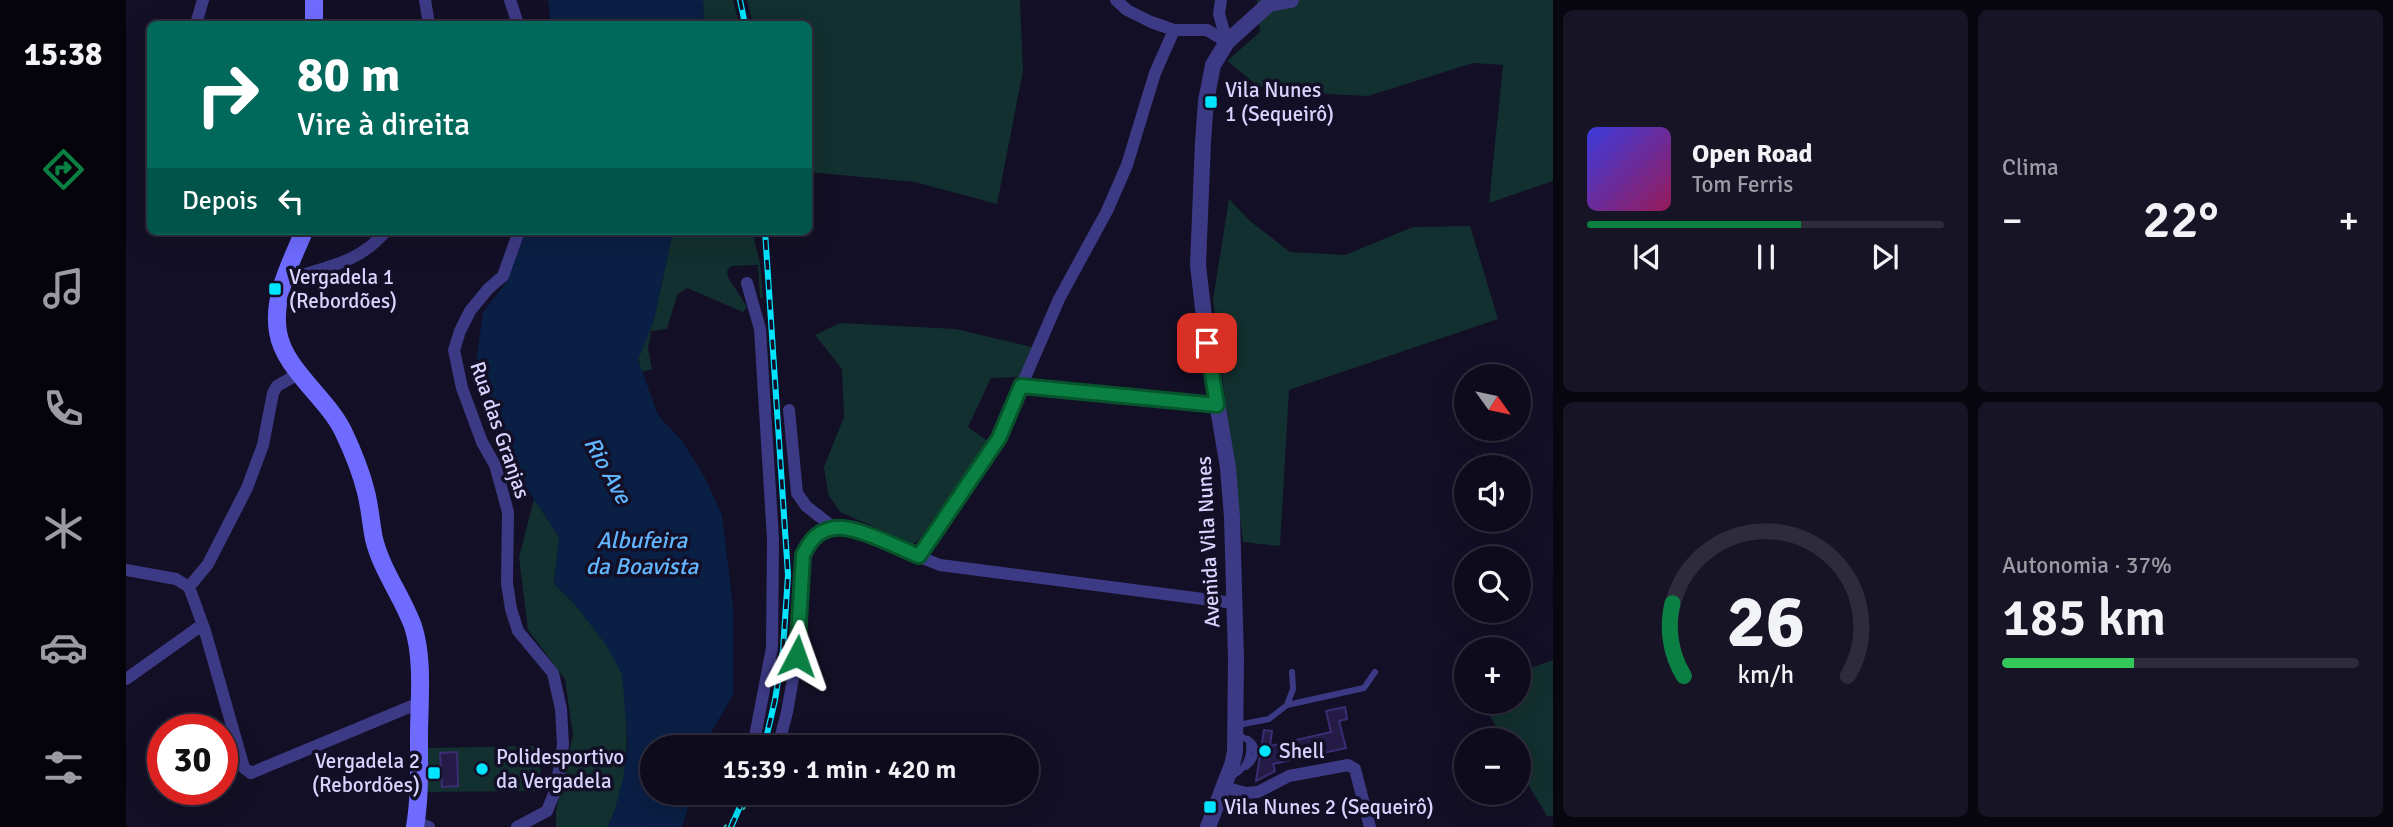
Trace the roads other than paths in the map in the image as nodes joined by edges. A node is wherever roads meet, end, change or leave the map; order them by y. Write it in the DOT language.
graph roads {
  1 [pos="203,0"];
  2 [pos="314,0"];
  3 [pos="425,0"];
  4 [pos="510,0"];
  5 [pos="1116,0"];
  6 [pos="1221,0"];
  7 [pos="1291,0"];
  8 [pos="197,21"];
  9 [pos="314,21"];
  10 [pos="428,21"];
  11 [pos="517,21"];
  12 [pos="1174,30"];
  13 [pos="1227,41"];
  14 [pos="302,235"];
  15 [pos="382,235"];
  16 [pos="518,235"];
  17 [pos="286,275"];
  18 [pos="747,283"];
  19 [pos="300,373"];
  20 [pos="1021,386"];
  21 [pos="1217,405"];
  22 [pos="789,410"];
  23 [pos="832,527"];
  24 [pos="919,556"];
  25 [pos="126,570"];
  26 [pos="188,587"];
  27 [pos="1234,603"];
  28 [pos="202,625"];
  29 [pos="1292,672"];
  30 [pos="1375,672"];
  31 [pos="126,679"];
  32 [pos="419,703"];
  33 [pos="1287,705"];
  34 [pos="1239,732"];
  35 [pos="754,735"];
  36 [pos="781,735"];
  37 [pos="1231,778"];
  38 [pos="420,825"];
  39 [pos="517,827"];
  40 [pos="1208,827"];
  41 [pos="1370,827"];
  1 -- 8 [label="street"];
  2 -- 9 [label="main road"];
  3 -- 10 [label="street"];
  4 -- 11 [label="street"];
  5 -- 12 [label="street"];
  6 -- 13 [label="street"];
  7 -- 13 [label="street, Avenida Vila Nunes"];
  12 -- 13 [label="street"];
  12 -- 20 [label="street"];
  13 -- 21 [label="street, Avenida Vila Nunes"];
  14 -- 17 [label="main road"];
  15 -- 17 [label="street"];
  16 -- 39 [label="street, Rua das Granjas"];
  17 -- 19 [label="main road"];
  18 -- 35 [label="street"];
  19 -- 26 [label="street"];
  19 -- 32 [label="main road"];
  20 -- 21 [label="street"];
  20 -- 24 [label="street"];
  21 -- 27 [label="street, Avenida Vila Nunes"];
  22 -- 23 [label="street"];
  23 -- 24 [label="street"];
  23 -- 36 [label="street"];
  24 -- 27 [label="street"];
  25 -- 26 [label="street"];
  26 -- 28 [label="street"];
  27 -- 34 [label="street, Avenida Vila Nunes"];
  28 -- 31 [label="street"];
  28 -- 32 [label="street"];
  29 -- 33 [label="lane"];
  30 -- 33 [label="lane"];
  32 -- 38 [label="main road"];
  33 -- 34 [label="lane"];
  34 -- 37 [label="street, Avenida Vila Nunes"];
  37 -- 40 [label="street, Avenida Vila Nunes"];
  37 -- 41 [label="street"];
}
